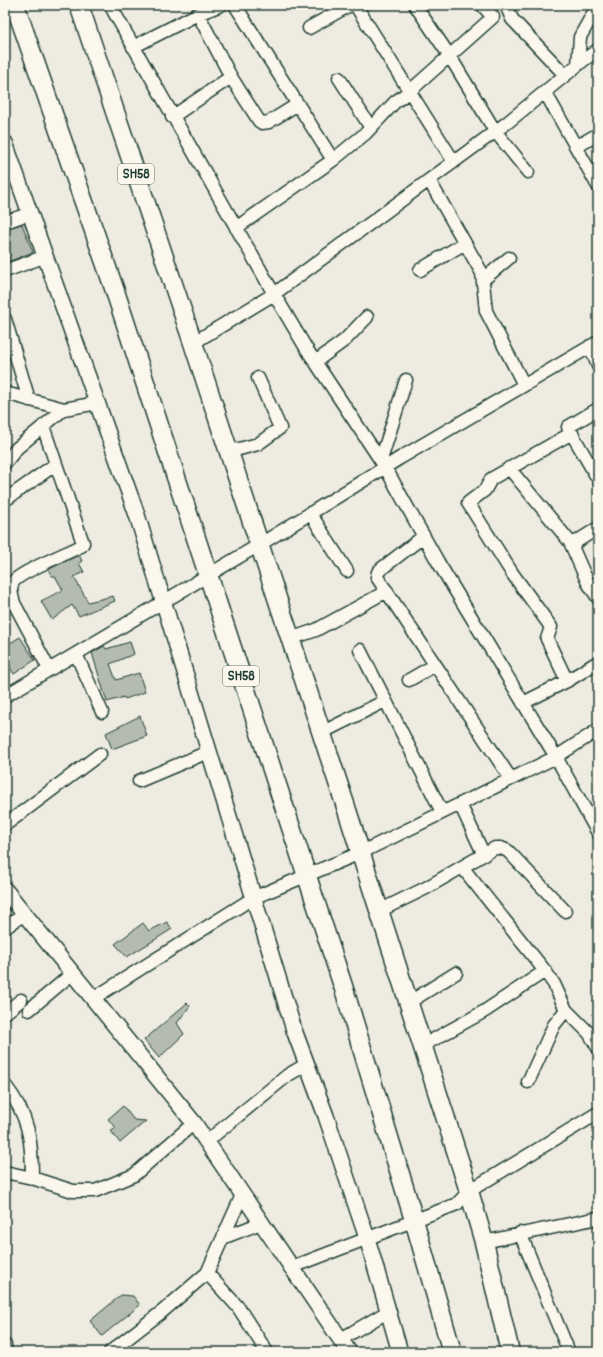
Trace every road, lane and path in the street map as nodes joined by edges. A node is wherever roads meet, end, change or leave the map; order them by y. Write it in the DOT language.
graph roads {
  1 [pos="15,5"];
  2 [pos="79,5"];
  3 [pos="110,5"];
  4 [pos="220,5"];
  5 [pos="235,5"];
  6 [pos="415,5"];
  7 [pos="482,5"];
  8 [pos="506,5"];
  9 [pos="598,5"];
  10 [pos="198,14"];
  11 [pos="309,28"];
  12 [pos="133,47"];
  13 [pos="598,50"];
  14 [pos="449,55"];
  15 [pos="578,65"];
  16 [pos="565,75"];
  17 [pos="231,77"];
  18 [pos="339,78"];
  19 [pos="410,91"];
  20 [pos="545,92"];
  21 [pos="298,104"];
  22 [pos="172,117"];
  23 [pos="371,128"];
  24 [pos="496,131"];
  25 [pos="598,134"];
  26 [pos="5,143"];
  27 [pos="576,147"];
  28 [pos="333,160"];
  29 [pos="454,162"];
  30 [pos="528,172"];
  31 [pos="429,180"];
  32 [pos="598,186"];
  33 [pos="31,213"];
  34 [pos="5,222"];
  35 [pos="236,228"];
  36 [pos="465,243"];
  37 [pos="46,256"];
  38 [pos="509,258"];
  39 [pos="420,270"];
  40 [pos="5,271"];
  41 [pos="484,279"];
  42 [pos="274,294"];
  43 [pos="367,316"];
  44 [pos="5,319"];
  45 [pos="193,343"];
  46 [pos="594,344"];
  47 [pos="315,362"];
  48 [pos="598,366"];
  49 [pos="258,378"];
  50 [pos="406,380"];
  51 [pos="524,385"];
  52 [pos="5,393"];
  53 [pos="29,400"];
  54 [pos="98,403"];
  55 [pos="64,409"];
  56 [pos="598,409"];
  57 [pos="43,426"];
  58 [pos="572,433"];
  59 [pos="228,452"];
  60 [pos="5,463"];
  61 [pos="383,463"];
  62 [pos="56,464"];
  63 [pos="510,468"];
  64 [pos="598,479"];
  65 [pos="5,500"];
  66 [pos="310,513"];
  67 [pos="598,528"];
  68 [pos="424,536"];
  69 [pos="570,542"];
  70 [pos="259,545"];
  71 [pos="347,571"];
  72 [pos="208,574"];
  73 [pos="387,591"];
  74 [pos="598,598"];
  75 [pos="163,601"];
  76 [pos="290,639"];
  77 [pos="360,650"];
  78 [pos="76,654"];
  79 [pos="598,662"];
  80 [pos="435,665"];
  81 [pos="49,670"];
  82 [pos="409,680"];
  83 [pos="567,681"];
  84 [pos="5,696"];
  85 [pos="385,701"];
  86 [pos="523,703"];
  87 [pos="102,712"];
  88 [pos="598,730"];
  89 [pos="321,733"];
  90 [pos="208,752"];
  91 [pos="100,754"];
  92 [pos="556,757"];
  93 [pos="511,779"];
  94 [pos="140,780"];
  95 [pos="460,804"];
  96 [pos="442,812"];
  97 [pos="5,825"];
  98 [pos="598,833"];
  99 [pos="360,853"];
  100 [pos="484,855"];
  101 [pos="462,867"];
  102 [pos="307,875"];
  103 [pos="5,890"];
  104 [pos="253,898"];
  105 [pos="378,911"];
  106 [pos="565,912"];
  107 [pos="24,914"];
  108 [pos="5,928"];
  109 [pos="545,971"];
  110 [pos="73,973"];
  111 [pos="456,973"];
  112 [pos="94,998"];
  113 [pos="21,1000"];
  114 [pos="408,1003"];
  115 [pos="29,1010"];
  116 [pos="566,1010"];
  117 [pos="5,1012"];
  118 [pos="422,1046"];
  119 [pos="598,1048"];
  120 [pos="306,1064"];
  121 [pos="528,1082"];
  122 [pos="5,1085"];
  123 [pos="597,1117"];
  124 [pos="194,1123"];
  125 [pos="206,1142"];
  126 [pos="5,1172"];
  127 [pos="32,1178"];
  128 [pos="469,1191"];
  129 [pos="242,1196"];
  130 [pos="598,1218"];
  131 [pos="414,1220"];
  132 [pos="261,1223"];
  133 [pos="520,1233"];
  134 [pos="225,1237"];
  135 [pos="367,1238"];
  136 [pos="484,1242"];
  137 [pos="290,1268"];
  138 [pos="207,1274"];
  139 [pos="389,1311"];
  140 [pos="5,1345"];
  141 [pos="345,1346"];
  142 [pos="6,1352"];
  143 [pos="110,1352"];
  144 [pos="267,1352"];
  145 [pos="400,1352"];
  146 [pos="452,1352"];
  147 [pos="510,1352"];
  148 [pos="569,1352"];
  1 -- 72 [label="main road, SH58"];
  2 -- 45 [label="main road, SH58"];
  3 -- 12 [label="street"];
  4 -- 10 [label="street"];
  5 -- 21 [label="street"];
  6 -- 14 [label="street"];
  7 -- 14 [label="street"];
  8 -- 16 [label="street"];
  9 -- 15 [label="street"];
  10 -- 12 [label="street"];
  10 -- 17 [label="street"];
  11 -- 19 [label="street"];
  12 -- 22 [label="street"];
  13 -- 15 [label="street"];
  14 -- 19 [label="street"];
  14 -- 24 [label="street"];
  15 -- 16 [label="street"];
  16 -- 20 [label="street"];
  17 -- 21 [label="street"];
  17 -- 22 [label="street"];
  18 -- 23 [label="street"];
  19 -- 23 [label="street"];
  19 -- 29 [label="street"];
  20 -- 24 [label="street"];
  20 -- 27 [label="street"];
  21 -- 28 [label="street"];
  22 -- 35 [label="street"];
  23 -- 28 [label="street"];
  24 -- 29 [label="street"];
  24 -- 30 [label="street"];
  25 -- 27 [label="street"];
  26 -- 33 [label="street"];
  27 -- 32 [label="street"];
  28 -- 35 [label="street"];
  29 -- 31 [label="street"];
  31 -- 36 [label="street"];
  31 -- 42 [label="street"];
  33 -- 34 [label="street"];
  33 -- 37 [label="street"];
  35 -- 42 [label="street"];
  36 -- 39 [label="street"];
  36 -- 41 [label="street"];
  37 -- 40 [label="street"];
  37 -- 54 [label="street"];
  38 -- 41 [label="street"];
  41 -- 51 [label="street"];
  42 -- 45 [label="street"];
  42 -- 47 [label="street"];
  43 -- 47 [label="street"];
  44 -- 53 [label="street"];
  45 -- 59 [label="main road, SH58"];
  46 -- 48 [label="street"];
  46 -- 51 [label="street"];
  47 -- 61 [label="street"];
  49 -- 59 [label="street"];
  50 -- 61 [label="street"];
  51 -- 61 [label="street"];
  52 -- 53 [label="street"];
  53 -- 55 [label="street"];
  54 -- 55 [label="street"];
  54 -- 75 [label="street"];
  55 -- 57 [label="street"];
  56 -- 58 [label="street"];
  57 -- 60 [label="street"];
  57 -- 62 [label="street"];
  58 -- 63 [label="street"];
  58 -- 64 [label="street"];
  59 -- 70 [label="main road, SH58"];
  61 -- 66 [label="street"];
  61 -- 68 [label="street"];
  62 -- 65 [label="street"];
  62 -- 81 [label="street"];
  63 -- 69 [label="street"];
  63 -- 83 [label="street"];
  66 -- 70 [label="street"];
  66 -- 71 [label="street"];
  67 -- 69 [label="street"];
  68 -- 73 [label="street"];
  68 -- 86 [label="street"];
  69 -- 74 [label="street"];
  70 -- 72 [label="street"];
  70 -- 76 [label="main road, SH58"];
  72 -- 75 [label="street"];
  72 -- 102 [label="main road, SH58"];
  73 -- 76 [label="street"];
  73 -- 80 [label="street"];
  75 -- 78 [label="street"];
  75 -- 90 [label="street"];
  76 -- 89 [label="main road, SH58"];
  77 -- 85 [label="street"];
  78 -- 81 [label="street"];
  78 -- 87 [label="street"];
  79 -- 83 [label="street"];
  80 -- 82 [label="street"];
  80 -- 93 [label="street"];
  81 -- 84 [label="street"];
  83 -- 86 [label="street"];
  85 -- 89 [label="street"];
  85 -- 96 [label="street"];
  86 -- 92 [label="street"];
  88 -- 92 [label="street"];
  89 -- 99 [label="main road, SH58"];
  90 -- 94 [label="street"];
  90 -- 104 [label="street"];
  91 -- 97 [label="street"];
  92 -- 93 [label="street"];
  92 -- 98 [label="street"];
  93 -- 95 [label="street"];
  95 -- 96 [label="street"];
  95 -- 100 [label="street"];
  96 -- 99 [label="street"];
  99 -- 102 [label="street"];
  99 -- 105 [label="main road, SH58"];
  100 -- 101 [label="street"];
  100 -- 106 [label="street"];
  101 -- 105 [label="street"];
  101 -- 109 [label="street"];
  102 -- 104 [label="street"];
  102 -- 131 [label="main road, SH58"];
  103 -- 107 [label="street"];
  104 -- 112 [label="street"];
  104 -- 120 [label="street"];
  105 -- 114 [label="main road, SH58"];
  107 -- 108 [label="street"];
  107 -- 110 [label="street"];
  109 -- 116 [label="street"];
  109 -- 118 [label="street"];
  110 -- 112 [label="street"];
  110 -- 115 [label="street"];
  111 -- 114 [label="street"];
  112 -- 124 [label="street"];
  113 -- 117 [label="street"];
  114 -- 118 [label="main road, SH58"];
  116 -- 119 [label="street"];
  116 -- 121 [label="street"];
  118 -- 128 [label="main road, SH58"];
  120 -- 125 [label="street"];
  120 -- 135 [label="street"];
  122 -- 127 [label="street"];
  123 -- 128 [label="street"];
  124 -- 125 [label="street"];
  124 -- 127 [label="street"];
  125 -- 129 [label="street"];
  126 -- 127 [label="street"];
  128 -- 131 [label="street"];
  128 -- 136 [label="main road, SH58"];
  129 -- 132 [label="street"];
  129 -- 134 [label="street"];
  130 -- 133 [label="street"];
  131 -- 135 [label="street"];
  131 -- 146 [label="main road, SH58"];
  132 -- 134 [label="street"];
  132 -- 137 [label="street"];
  133 -- 136 [label="street"];
  133 -- 148 [label="street"];
  134 -- 138 [label="street"];
  135 -- 137 [label="street"];
  135 -- 139 [label="street"];
  136 -- 147 [label="main road, SH58"];
  137 -- 141 [label="street"];
  138 -- 143 [label="street"];
  138 -- 144 [label="street"];
  139 -- 141 [label="street"];
  139 -- 145 [label="street"];
  140 -- 142 [label="street"];
}
